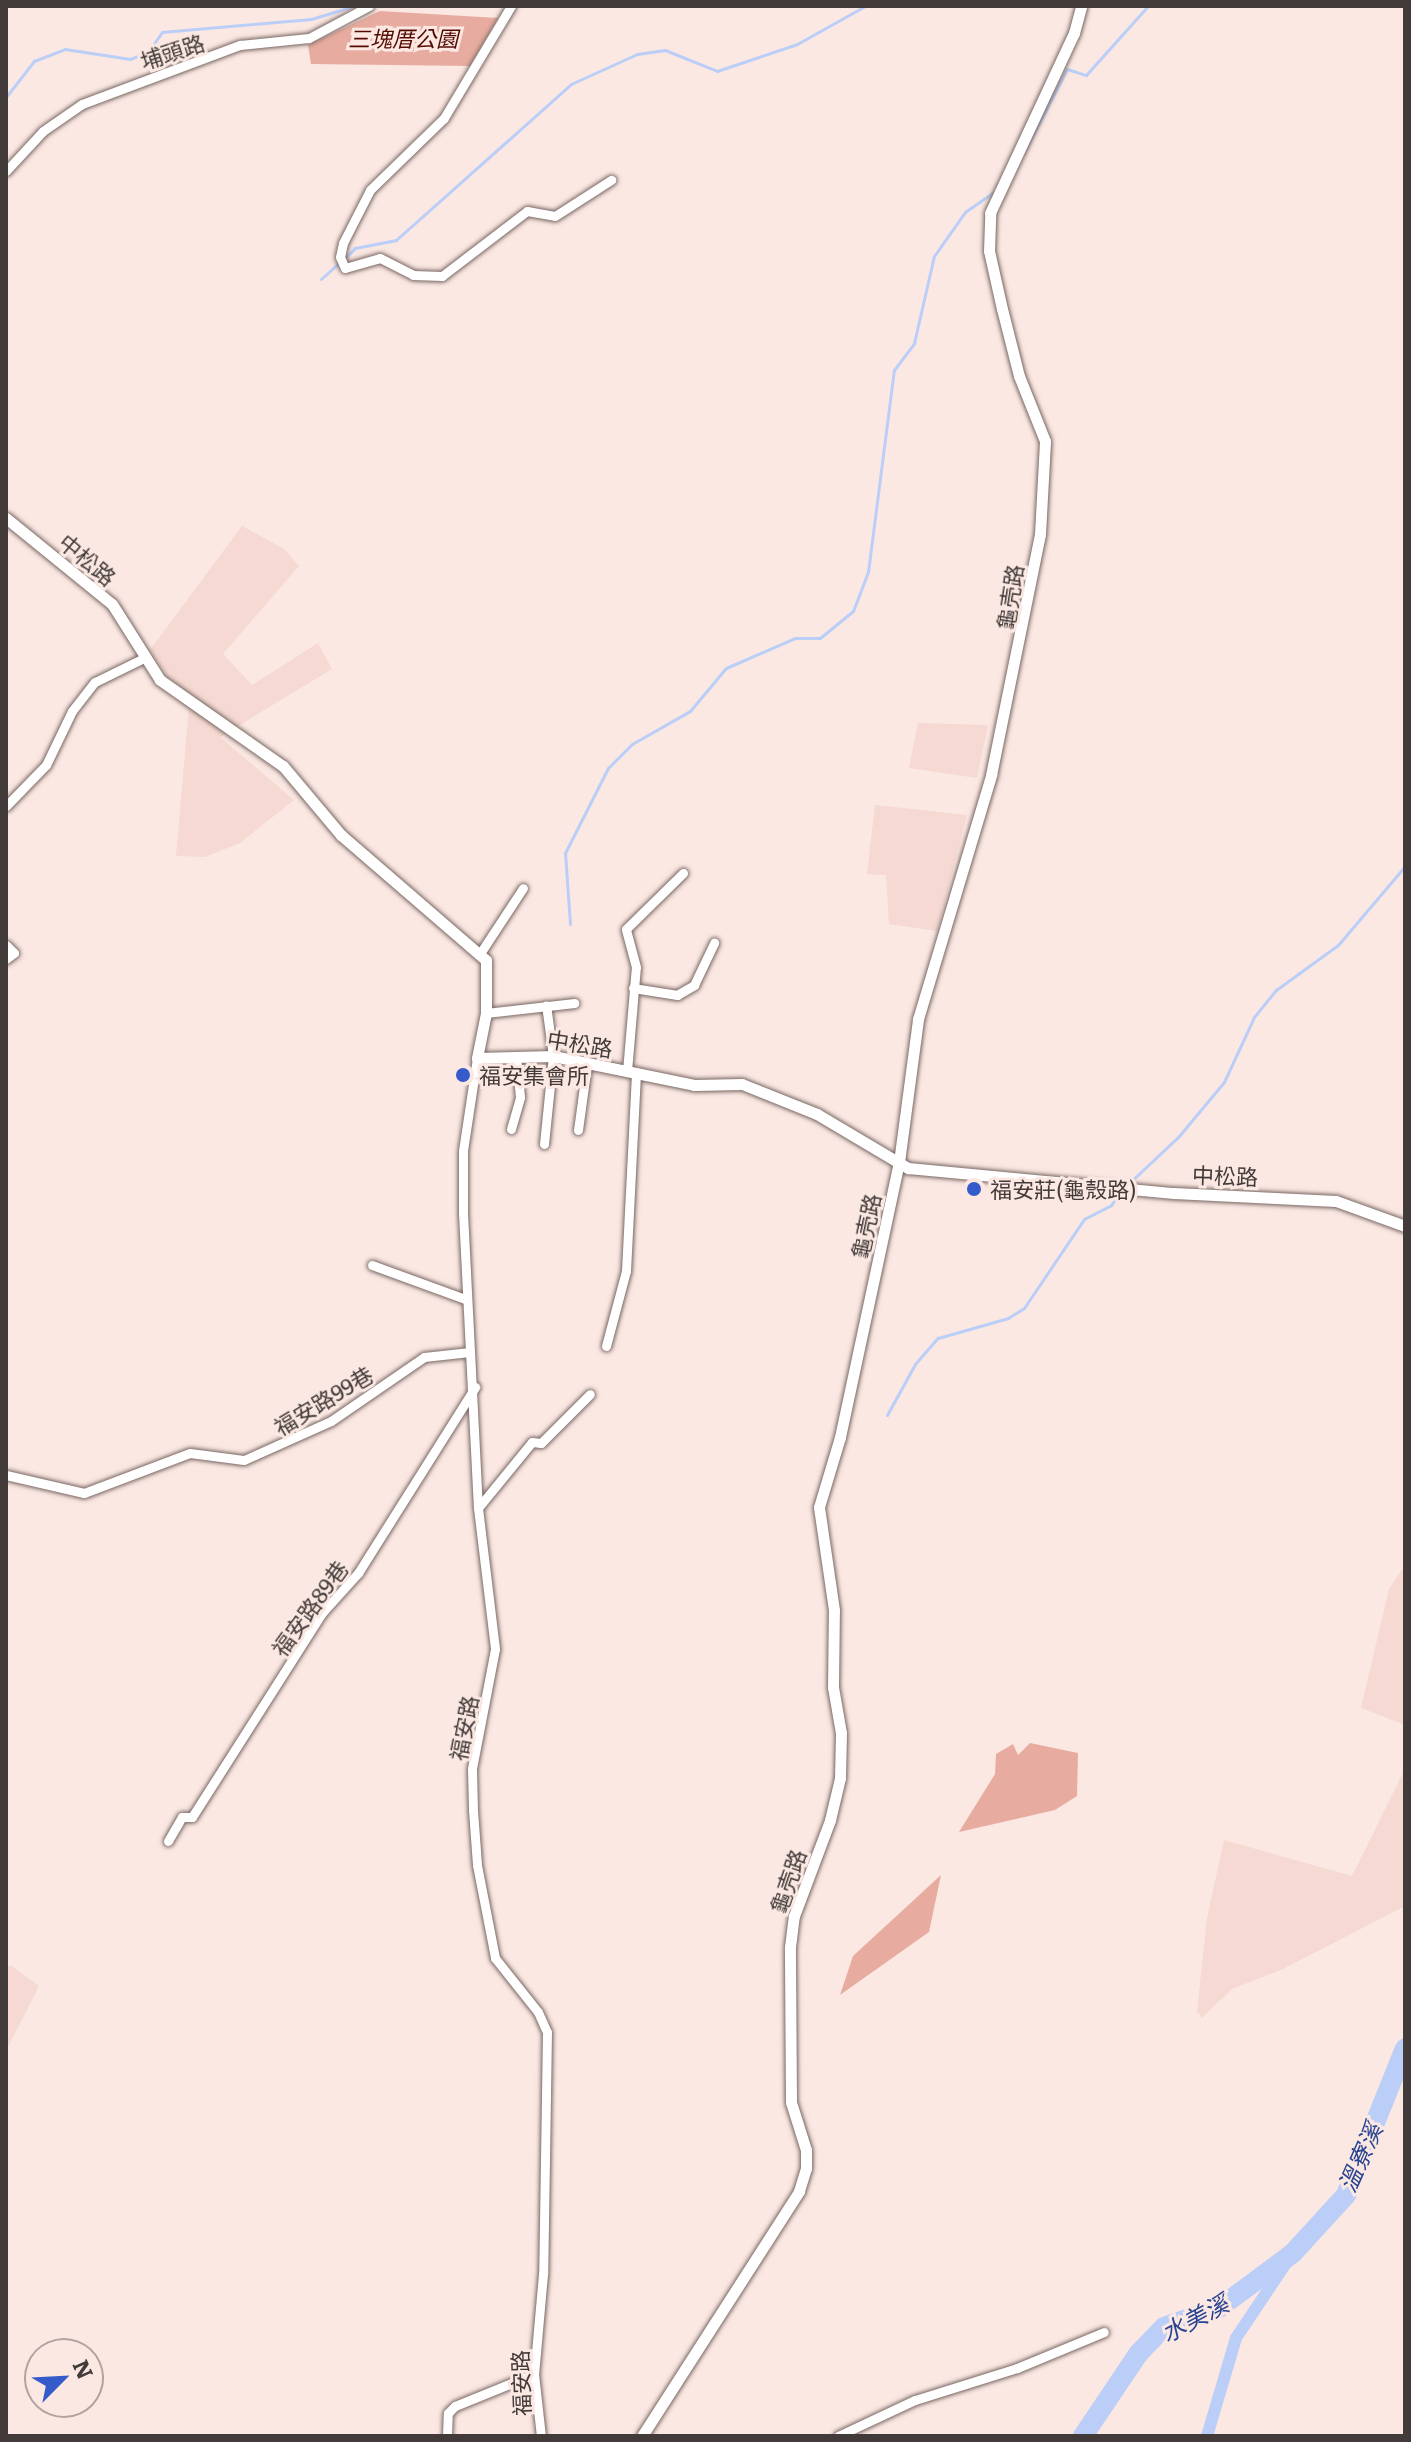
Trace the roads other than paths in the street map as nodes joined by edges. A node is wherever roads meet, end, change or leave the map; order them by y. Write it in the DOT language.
graph roads {
  1 [pos="369,6"];
  2 [pos="511,6"];
  3 [pos="1081,6"];
  4 [pos="6,171"];
  5 [pos="611,180"];
  6 [pos="6,518"];
  7 [pos="144,658"];
  8 [pos="6,806"];
  9 [pos="683,873"];
  10 [pos="523,888"];
  11 [pos="714,943"];
  12 [pos="6,945"];
  13 [pos="479,955"];
  14 [pos="6,959"];
  15 [pos="633,988"];
  16 [pos="574,1003"];
  17 [pos="546,1005"];
  18 [pos="486,1013"];
  19 [pos="516,1056"];
  20 [pos="553,1056"];
  21 [pos="477,1058"];
  22 [pos="587,1064"];
  23 [pos="631,1071"];
  24 [pos="511,1129"];
  25 [pos="578,1130"];
  26 [pos="544,1144"];
  27 [pos="899,1162"];
  28 [pos="1405,1226"];
  29 [pos="372,1265"];
  30 [pos="465,1299"];
  31 [pos="606,1346"];
  32 [pos="470,1352"];
  33 [pos="475,1387"];
  34 [pos="590,1394"];
  35 [pos="6,1475"];
  36 [pos="478,1508"];
  37 [pos="168,1841"];
  38 [pos="1104,2332"];
  39 [pos="534,2374"];
  40 [pos="447,2436"];
  41 [pos="541,2436"];
  42 [pos="642,2436"];
  43 [pos="838,2436"];
  1 -- 4 [label="street, 埔頭路"];
  2 -- 5 [label="street"];
  3 -- 27 [label="street, 龜壳路"];
  6 -- 7 [label="street, 中松路"];
  7 -- 8 [label="street"];
  7 -- 13 [label="street, 中松路"];
  9 -- 15 [label="street"];
  10 -- 13 [label="street"];
  11 -- 15 [label="street"];
  12 -- 14 [label="street"];
  13 -- 18 [label="street"];
  15 -- 23 [label="street"];
  16 -- 17 [label="street"];
  17 -- 18 [label="street"];
  17 -- 20 [label="street"];
  18 -- 21 [label="street"];
  19 -- 20 [label="street, 中松路"];
  19 -- 21 [label="street, 中松路"];
  19 -- 24 [label="street"];
  20 -- 22 [label="street, 中松路"];
  20 -- 26 [label="street"];
  21 -- 30 [label="street, 福安路"];
  22 -- 23 [label="street, 中松路"];
  22 -- 25 [label="street"];
  23 -- 27 [label="street, 中松路"];
  23 -- 31 [label="street"];
  27 -- 28 [label="street, 中松路"];
  27 -- 42 [label="street, 龜壳路"];
  29 -- 30 [label="street"];
  30 -- 32 [label="street, 福安路"];
  32 -- 33 [label="street, 福安路"];
  32 -- 35 [label="street, 福安路99巷"];
  33 -- 36 [label="street, 福安路"];
  33 -- 37 [label="street, 福安路89巷"];
  34 -- 36 [label="street"];
  36 -- 39 [label="street, 福安路"];
  38 -- 43 [label="street"];
  39 -- 40 [label="street"];
  39 -- 41 [label="street, 福安路"];
}
